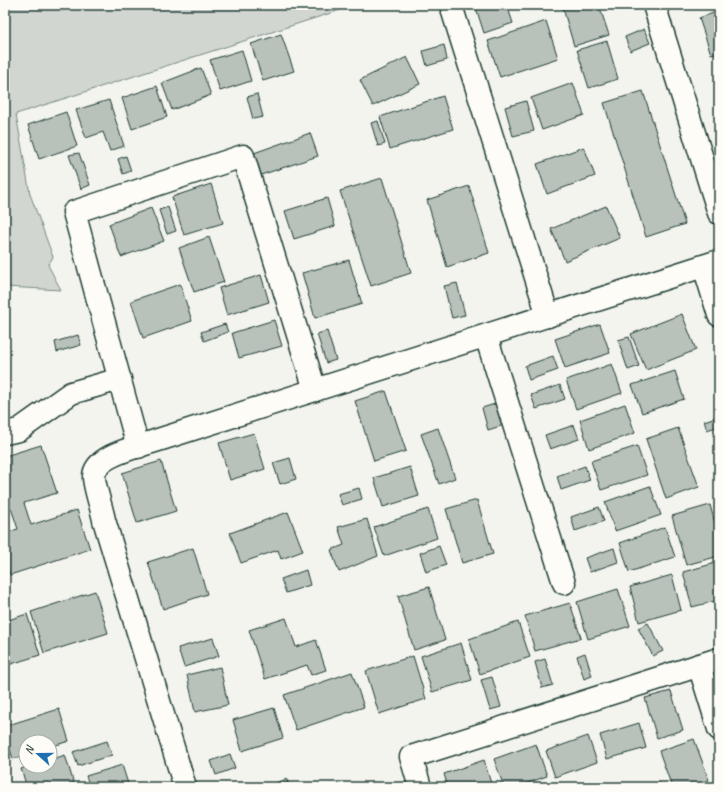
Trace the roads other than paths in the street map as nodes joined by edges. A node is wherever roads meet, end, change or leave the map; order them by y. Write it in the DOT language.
graph roads {
  1 [pos="654,5"];
  2 [pos="453,12"];
  3 [pos="719,213"];
  4 [pos="712,263"];
  5 [pos="719,315"];
  6 [pos="548,316"];
  7 [pos="486,336"];
  8 [pos="120,379"];
  9 [pos="315,390"];
  10 [pos="5,434"];
  11 [pos="138,447"];
  12 [pos="564,583"];
  13 [pos="709,662"];
  14 [pos="719,729"];
  15 [pos="185,787"];
  16 [pos="420,787"];
  1 -- 3 [label="street"];
  2 -- 6 [label="street"];
  4 -- 5 [label="street"];
  4 -- 6 [label="street"];
  6 -- 7 [label="street"];
  7 -- 9 [label="street"];
  7 -- 12 [label="street"];
  8 -- 9 [label="street"];
  8 -- 10 [label="street"];
  8 -- 11 [label="street"];
  9 -- 11 [label="street"];
  11 -- 15 [label="street"];
  13 -- 14 [label="street"];
  13 -- 16 [label="street"];
}
